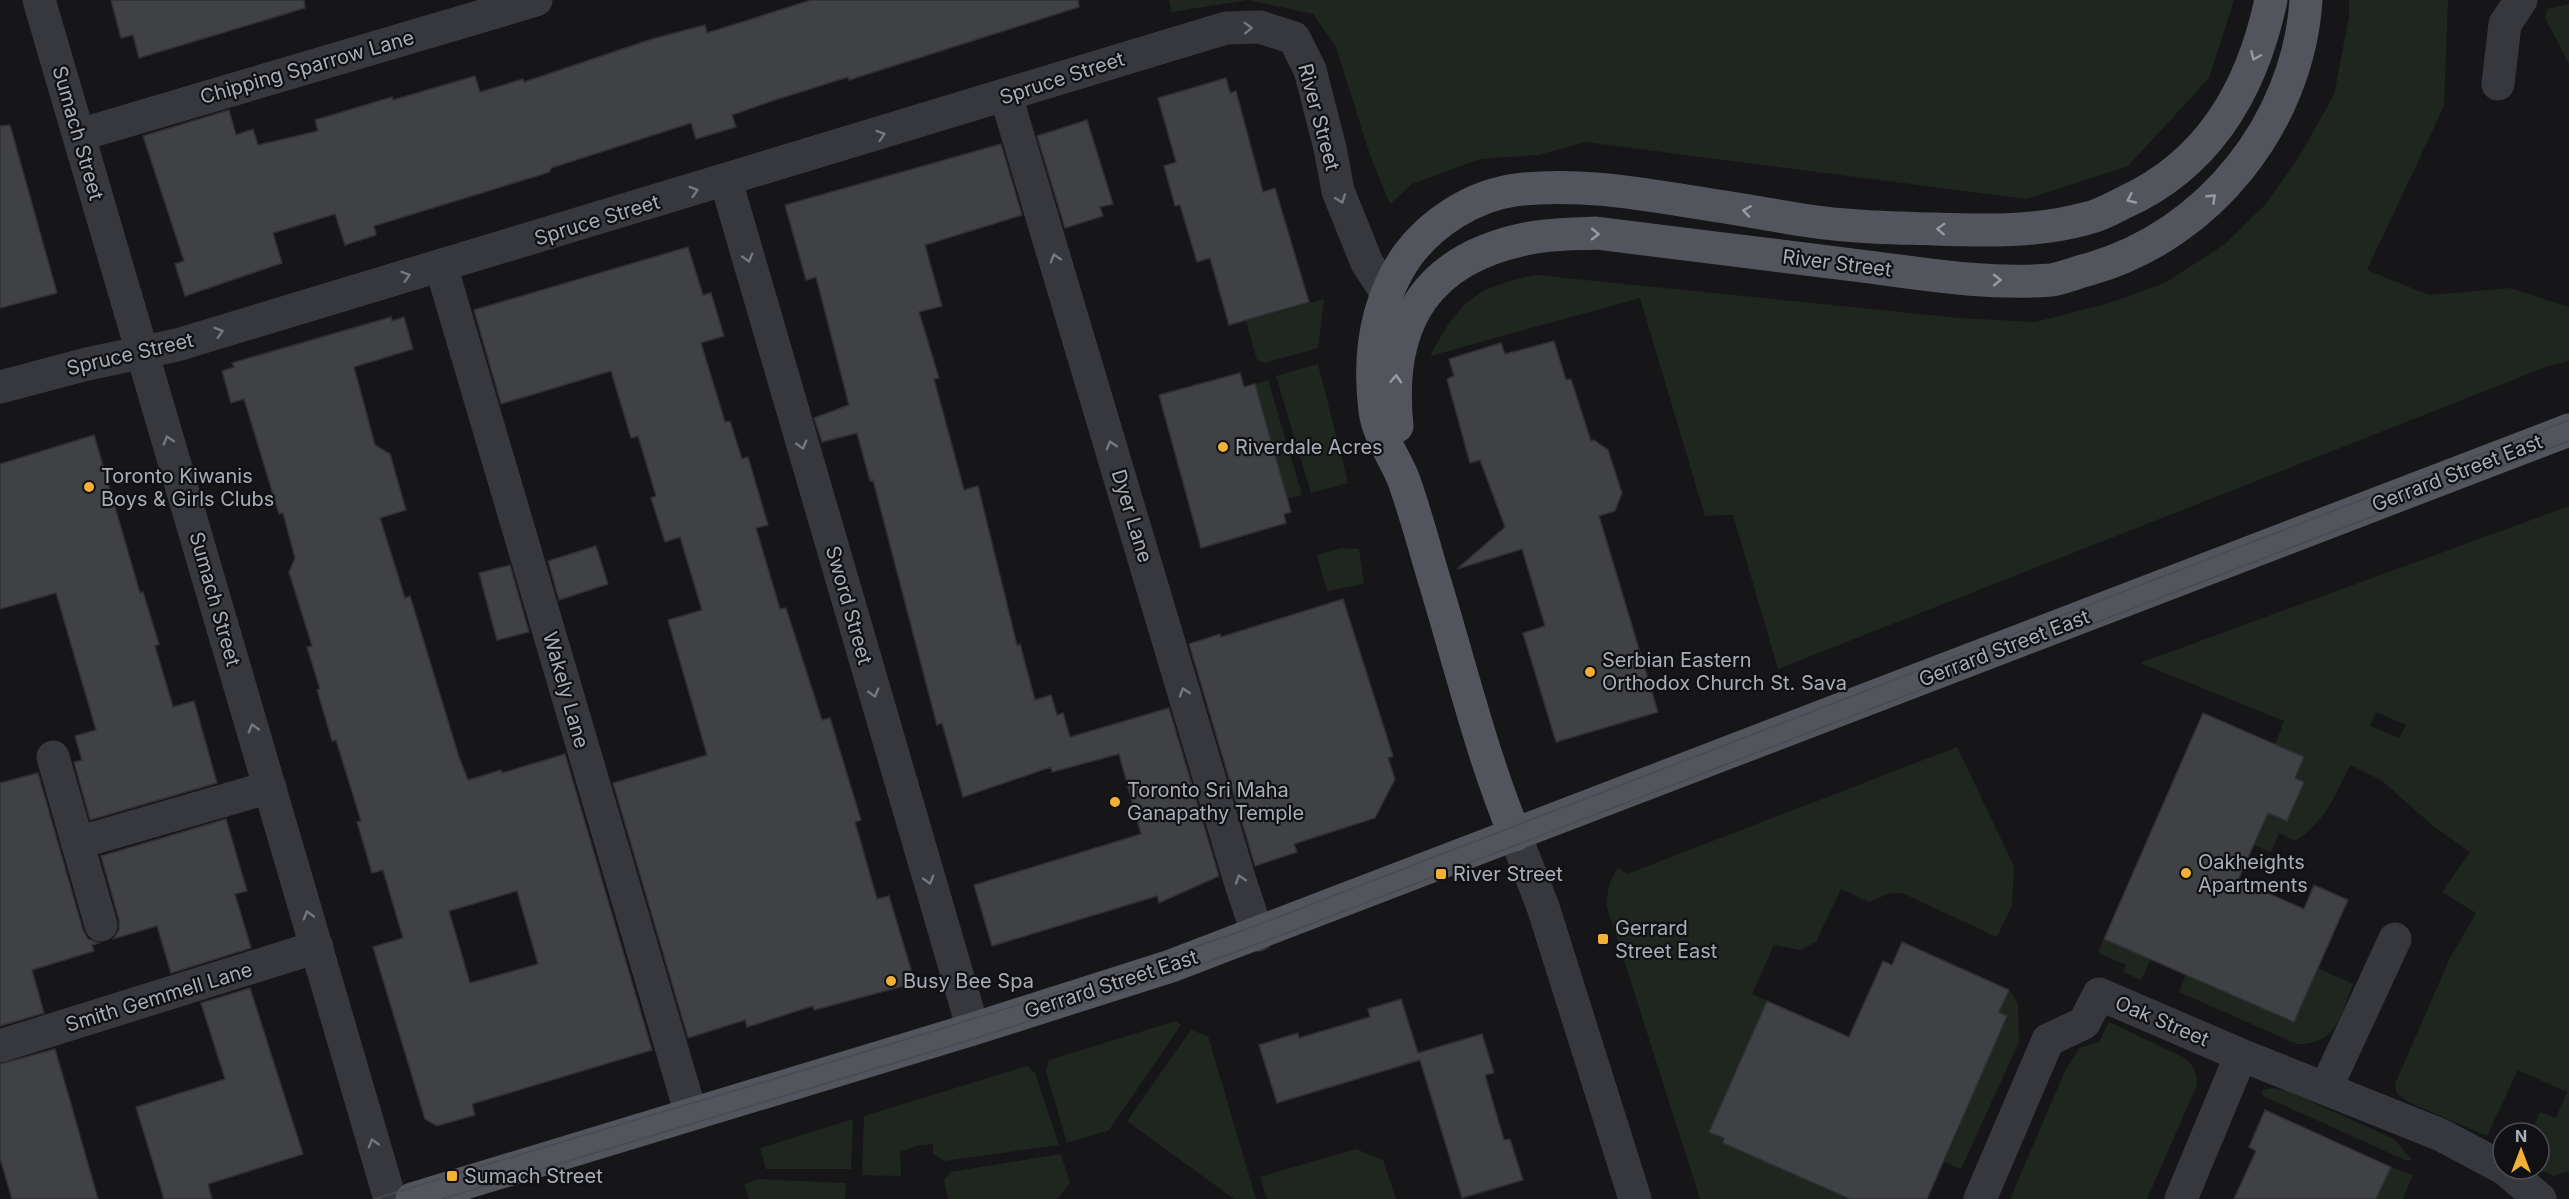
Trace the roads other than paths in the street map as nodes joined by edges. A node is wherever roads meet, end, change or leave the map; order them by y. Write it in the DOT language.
graph roads {
  1 [pos="39,0"];
  2 [pos="536,0"];
  3 [pos="2271,0"];
  4 [pos="2306,0"];
  5 [pos="2521,0"];
  6 [pos="1191,38"];
  7 [pos="2498,84"];
  8 [pos="1006,96"];
  9 [pos="79,135"];
  10 [pos="726,181"];
  11 [pos="441,266"];
  12 [pos="1386,292"];
  13 [pos="141,352"];
  14 [pos="0,387"];
  15 [pos="2569,430"];
  16 [pos="1403,479"];
  17 [pos="53,757"];
  18 [pos="270,787"];
  19 [pos="1515,834"];
  20 [pos="77,843"];
  21 [pos="101,925"];
  22 [pos="1258,935"];
  23 [pos="2396,939"];
  24 [pos="317,947"];
  25 [pos="973,1029"];
  26 [pos="0,1046"];
  27 [pos="2241,1055"];
  28 [pos="2326,1088"];
  29 [pos="691,1114"];
  30 [pos="2491,1161"];
  31 [pos="2519,1181"];
  32 [pos="390,1199"];
  33 [pos="412,1199"];
  34 [pos="1635,1199"];
  35 [pos="1980,1199"];
  36 [pos="2181,1199"];
  37 [pos="2540,1199"];
  1 -- 9 [label="street, Sumach Street"];
  2 -- 9 [label="street, Chipping Sparrow Lane"];
  3 -- 12 [label="main road, River Street, one-way"];
  16 -- 4 [label="main road, River Street, one-way"];
  5 -- 7 [label="street"];
  6 -- 8 [label="street, Spruce Street"];
  6 -- 12 [label="street, River Street, one-way"];
  10 -- 8 [label="street, Spruce Street, one-way"];
  22 -- 8 [label="street, Dyer Lane, one-way"];
  9 -- 13 [label="street, Sumach Street"];
  11 -- 10 [label="street, Spruce Street, one-way"];
  10 -- 25 [label="street, Sword Street, one-way"];
  13 -- 11 [label="street, Spruce Street, one-way"];
  11 -- 29 [label="street, Wakely Lane"];
  12 -- 16 [label="main road, River Street"];
  13 -- 14 [label="street, Spruce Street"];
  18 -- 13 [label="street, Sumach Street, one-way"];
  15 -- 19 [label="main road, Gerrard Street East"];
  16 -- 19 [label="main road, River Street"];
  17 -- 20 [label="street"];
  18 -- 20 [label="street"];
  24 -- 18 [label="street, Sumach Street, one-way"];
  19 -- 22 [label="main road, Gerrard Street East"];
  19 -- 34 [label="street, River Street"];
  20 -- 21 [label="street"];
  22 -- 25 [label="main road, Gerrard Street East"];
  23 -- 28 [label="street"];
  24 -- 26 [label="street, Smith Gemmell Lane"];
  32 -- 24 [label="street, Sumach Street, one-way"];
  25 -- 29 [label="main road, Gerrard Street East"];
  27 -- 28 [label="street"];
  27 -- 35 [label="street, Oak Street"];
  27 -- 36 [label="street"];
  28 -- 30 [label="street"];
  29 -- 33 [label="main road, Gerrard Street East"];
  31 -- 37 [label="street"];
}
